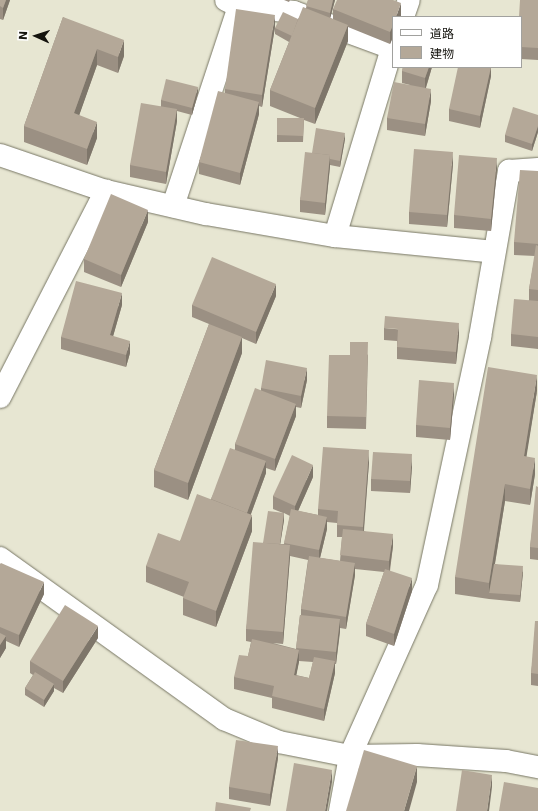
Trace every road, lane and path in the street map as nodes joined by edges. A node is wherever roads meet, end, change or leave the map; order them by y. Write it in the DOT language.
graph roads {
  1 [pos="409,0"];
  2 [pos="232,3"];
  3 [pos="403,16"];
  4 [pos="392,46"];
  5 [pos="0,155"];
  6 [pos="538,169"];
  7 [pos="106,191"];
  8 [pos="173,206"];
  9 [pos="335,236"];
  10 [pos="494,252"];
  11 [pos="0,397"];
  12 [pos="0,558"];
  13 [pos="350,756"];
  14 [pos="538,767"];
  15 [pos="340,811"];
  1 -- 3 [label="street"];
  2 -- 4 [label="street"];
  2 -- 8 [label="street"];
  4 -- 9 [label="street"];
  5 -- 7 [label="street"];
  6 -- 10 [label="street"];
  7 -- 8 [label="street"];
  7 -- 11 [label="street"];
  8 -- 9 [label="street"];
  9 -- 10 [label="street"];
  10 -- 13 [label="street"];
  12 -- 13 [label="street"];
  13 -- 14 [label="street"];
  13 -- 15 [label="street"];
}
